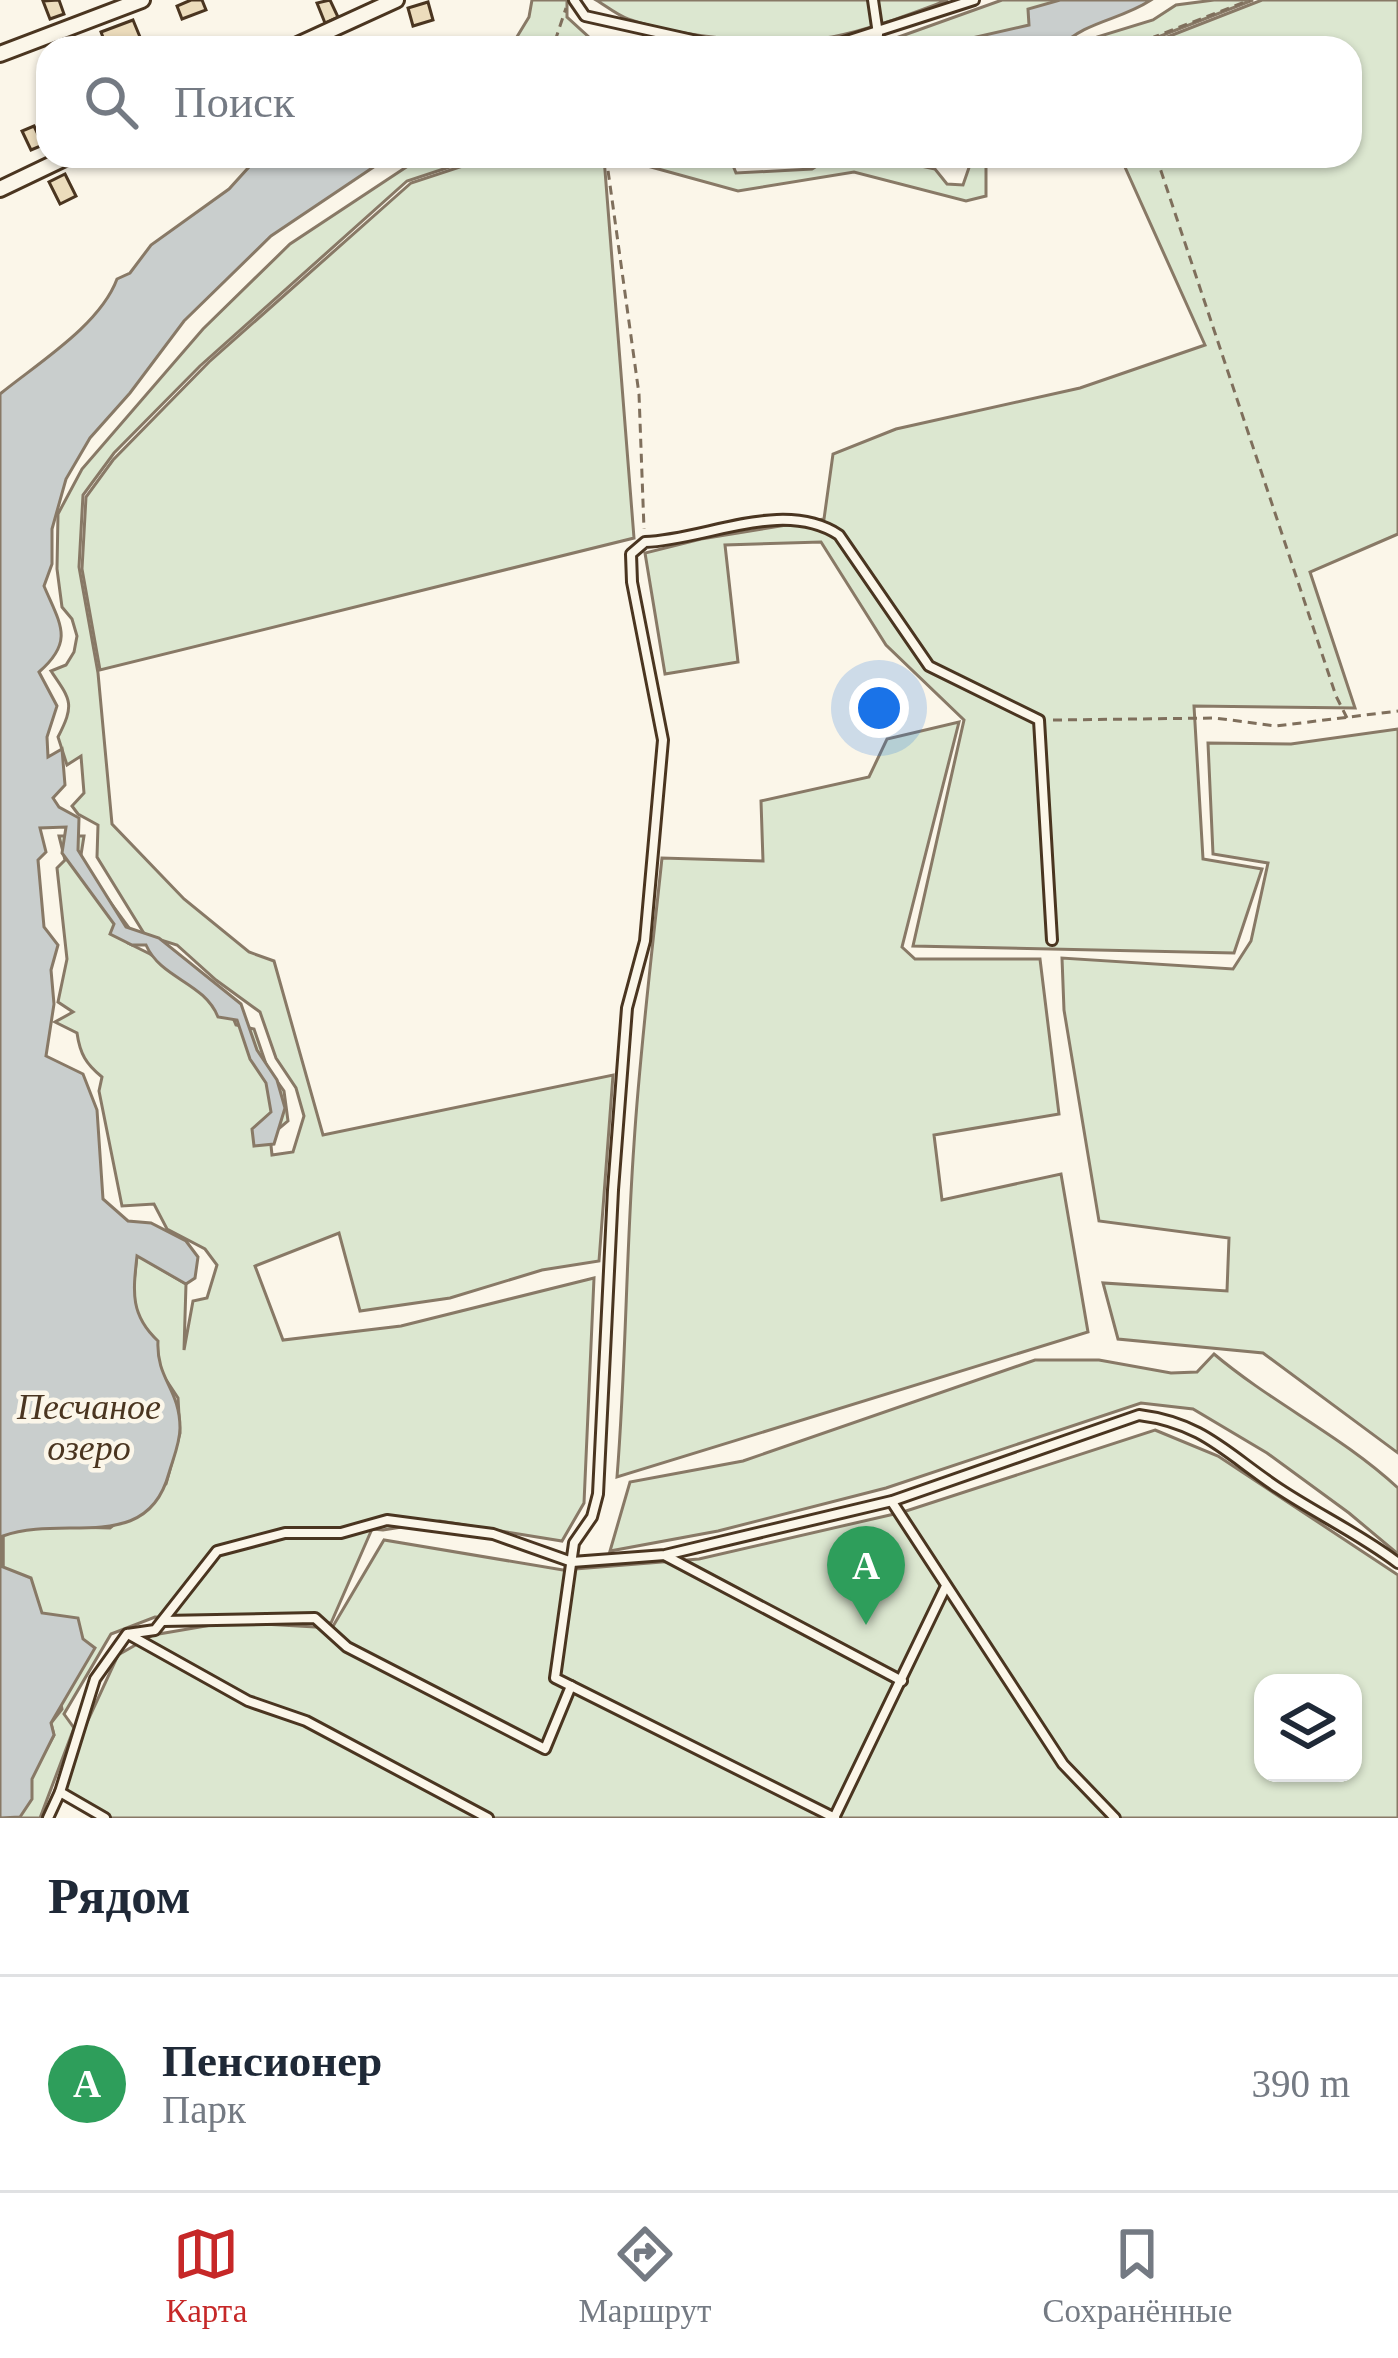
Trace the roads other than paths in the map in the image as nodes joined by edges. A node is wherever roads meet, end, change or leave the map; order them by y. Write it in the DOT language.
graph roads {
  1 [pos="142,0"];
  2 [pos="571,0"];
  3 [pos="873,0"];
  4 [pos="974,0"];
  5 [pos="385,1"];
  6 [pos="878,34"];
  7 [pos="47,36"];
  8 [pos="315,36"];
  9 [pos="674,36"];
  10 [pos="871,36"];
  11 [pos="36,40"];
  12 [pos="0,54"];
  13 [pos="44,168"];
  14 [pos="0,189"];
  15 [pos="1052,940"];
  16 [pos="892,1501"];
  17 [pos="665,1555"];
  18 [pos="572,1562"];
  19 [pos="1398,1563"];
  20 [pos="946,1588"];
  21 [pos="162,1621"];
  22 [pos="127,1634"];
  23 [pos="902,1682"];
  24 [pos="572,1686"];
  25 [pos="60,1792"];
  26 [pos="48,1818"];
  27 [pos="105,1818"];
  28 [pos="488,1818"];
  29 [pos="835,1818"];
  30 [pos="1115,1818"];
  1 -- 7 [label="street"];
  2 -- 9 [label="lane"];
  3 -- 6 [label="lane"];
  4 -- 6 [label="lane"];
  5 -- 8 [label="street"];
  6 -- 10 [label="lane"];
  11 -- 12 [label="street"];
  13 -- 14 [label="street"];
  15 -- 18 [label="lane"];
  16 -- 17 [label="lane"];
  16 -- 19 [label="lane"];
  16 -- 20 [label="lane"];
  17 -- 18 [label="lane"];
  17 -- 23 [label="lane"];
  18 -- 21 [label="lane"];
  18 -- 24 [label="lane"];
  20 -- 23 [label="lane"];
  20 -- 30 [label="lane"];
  21 -- 22 [label="lane"];
  21 -- 24 [label="lane"];
  22 -- 25 [label="lane"];
  22 -- 28 [label="lane"];
  23 -- 29 [label="lane"];
  24 -- 29 [label="lane"];
  25 -- 26 [label="lane"];
  25 -- 27 [label="lane"];
}
